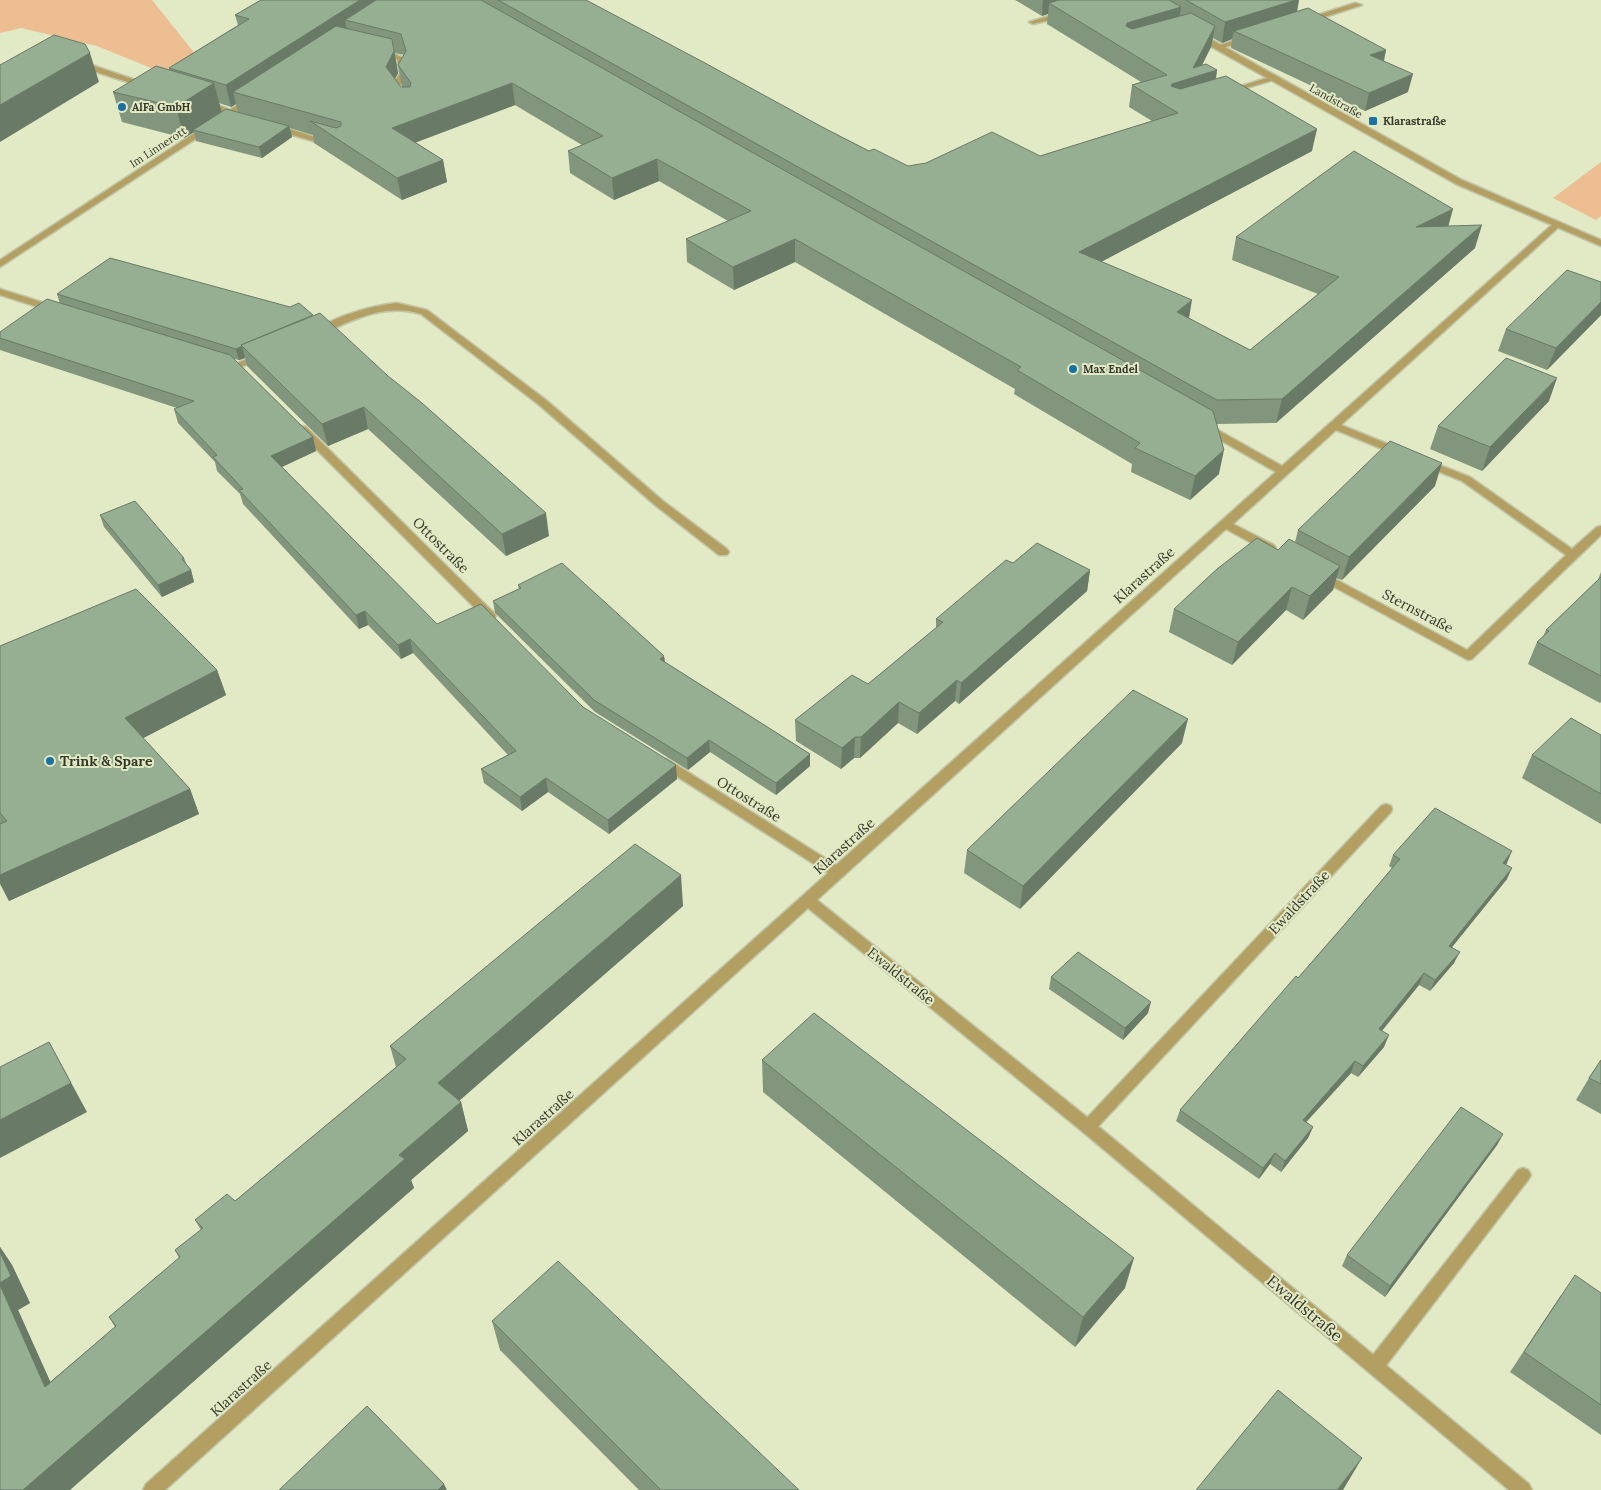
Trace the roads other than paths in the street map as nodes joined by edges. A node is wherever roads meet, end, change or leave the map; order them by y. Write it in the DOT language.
graph roads {
  1 [pos="1358,5"];
  2 [pos="1069,12"];
  3 [pos="1033,22"];
  4 [pos="1294,24"];
  5 [pos="1187,29"];
  6 [pos="1256,35"];
  7 [pos="1218,47"];
  8 [pos="366,48"];
  9 [pos="68,61"];
  10 [pos="1273,79"];
  11 [pos="159,89"];
  12 [pos="1219,94"];
  13 [pos="257,96"];
  14 [pos="196,100"];
  15 [pos="404,100"];
  16 [pos="233,115"];
  17 [pos="266,125"];
  18 [pos="340,146"];
  19 [pos="1557,226"];
  20 [pos="1601,243"];
  21 [pos="0,264"];
  22 [pos="0,292"];
  23 [pos="67,313"];
  24 [pos="310,335"];
  25 [pos="274,350"];
  26 [pos="237,367"];
  27 [pos="295,421"];
  28 [pos="1196,422"];
  29 [pos="1334,426"];
  30 [pos="1283,471"];
  31 [pos="1225,524"];
  32 [pos="1601,529"];
  33 [pos="723,552"];
  34 [pos="1277,552"];
  35 [pos="1573,555"];
  36 [pos="1312,571"];
  37 [pos="499,625"];
  38 [pos="656,758"];
  39 [pos="1386,809"];
  40 [pos="838,873"];
  41 [pos="808,900"];
  42 [pos="1088,1127"];
  43 [pos="1523,1175"];
  44 [pos="1374,1366"];
  45 [pos="152,1490"];
  46 [pos="1523,1490"];
  1 -- 4 [label="street"];
  2 -- 3 [label="street"];
  5 -- 7 [label="street, Landstraße"];
  6 -- 7 [label="street"];
  7 -- 10 [label="street, Landstraße"];
  8 -- 15 [label="street"];
  9 -- 11 [label="street"];
  10 -- 12 [label="street"];
  10 -- 19 [label="street, Landstraße"];
  13 -- 16 [label="street, Im Linnerott"];
  14 -- 16 [label="street"];
  16 -- 21 [label="street, Im Linnerott"];
  17 -- 18 [label="street"];
  19 -- 20 [label="street, Landstraße"];
  19 -- 29 [label="street, Klarastraße"];
  22 -- 23 [label="street"];
  24 -- 33 [label="street"];
  25 -- 26 [label="street"];
  27 -- 37 [label="street, Ottostraße"];
  28 -- 30 [label="street"];
  29 -- 30 [label="street, Klarastraße"];
  29 -- 35 [label="street"];
  30 -- 31 [label="street, Klarastraße"];
  31 -- 34 [label="street"];
  31 -- 40 [label="street, Klarastraße"];
  32 -- 35 [label="street, Sternstraße"];
  35 -- 36 [label="street, Sternstraße"];
  38 -- 40 [label="street, Ottostraße"];
  39 -- 42 [label="street, Ewaldstraße"];
  40 -- 41 [label="street, Klarastraße"];
  41 -- 42 [label="street, Ewaldstraße"];
  41 -- 45 [label="street, Klarastraße"];
  42 -- 44 [label="street, Ewaldstraße"];
  43 -- 44 [label="street"];
  44 -- 46 [label="street, Ewaldstraße"];
}
